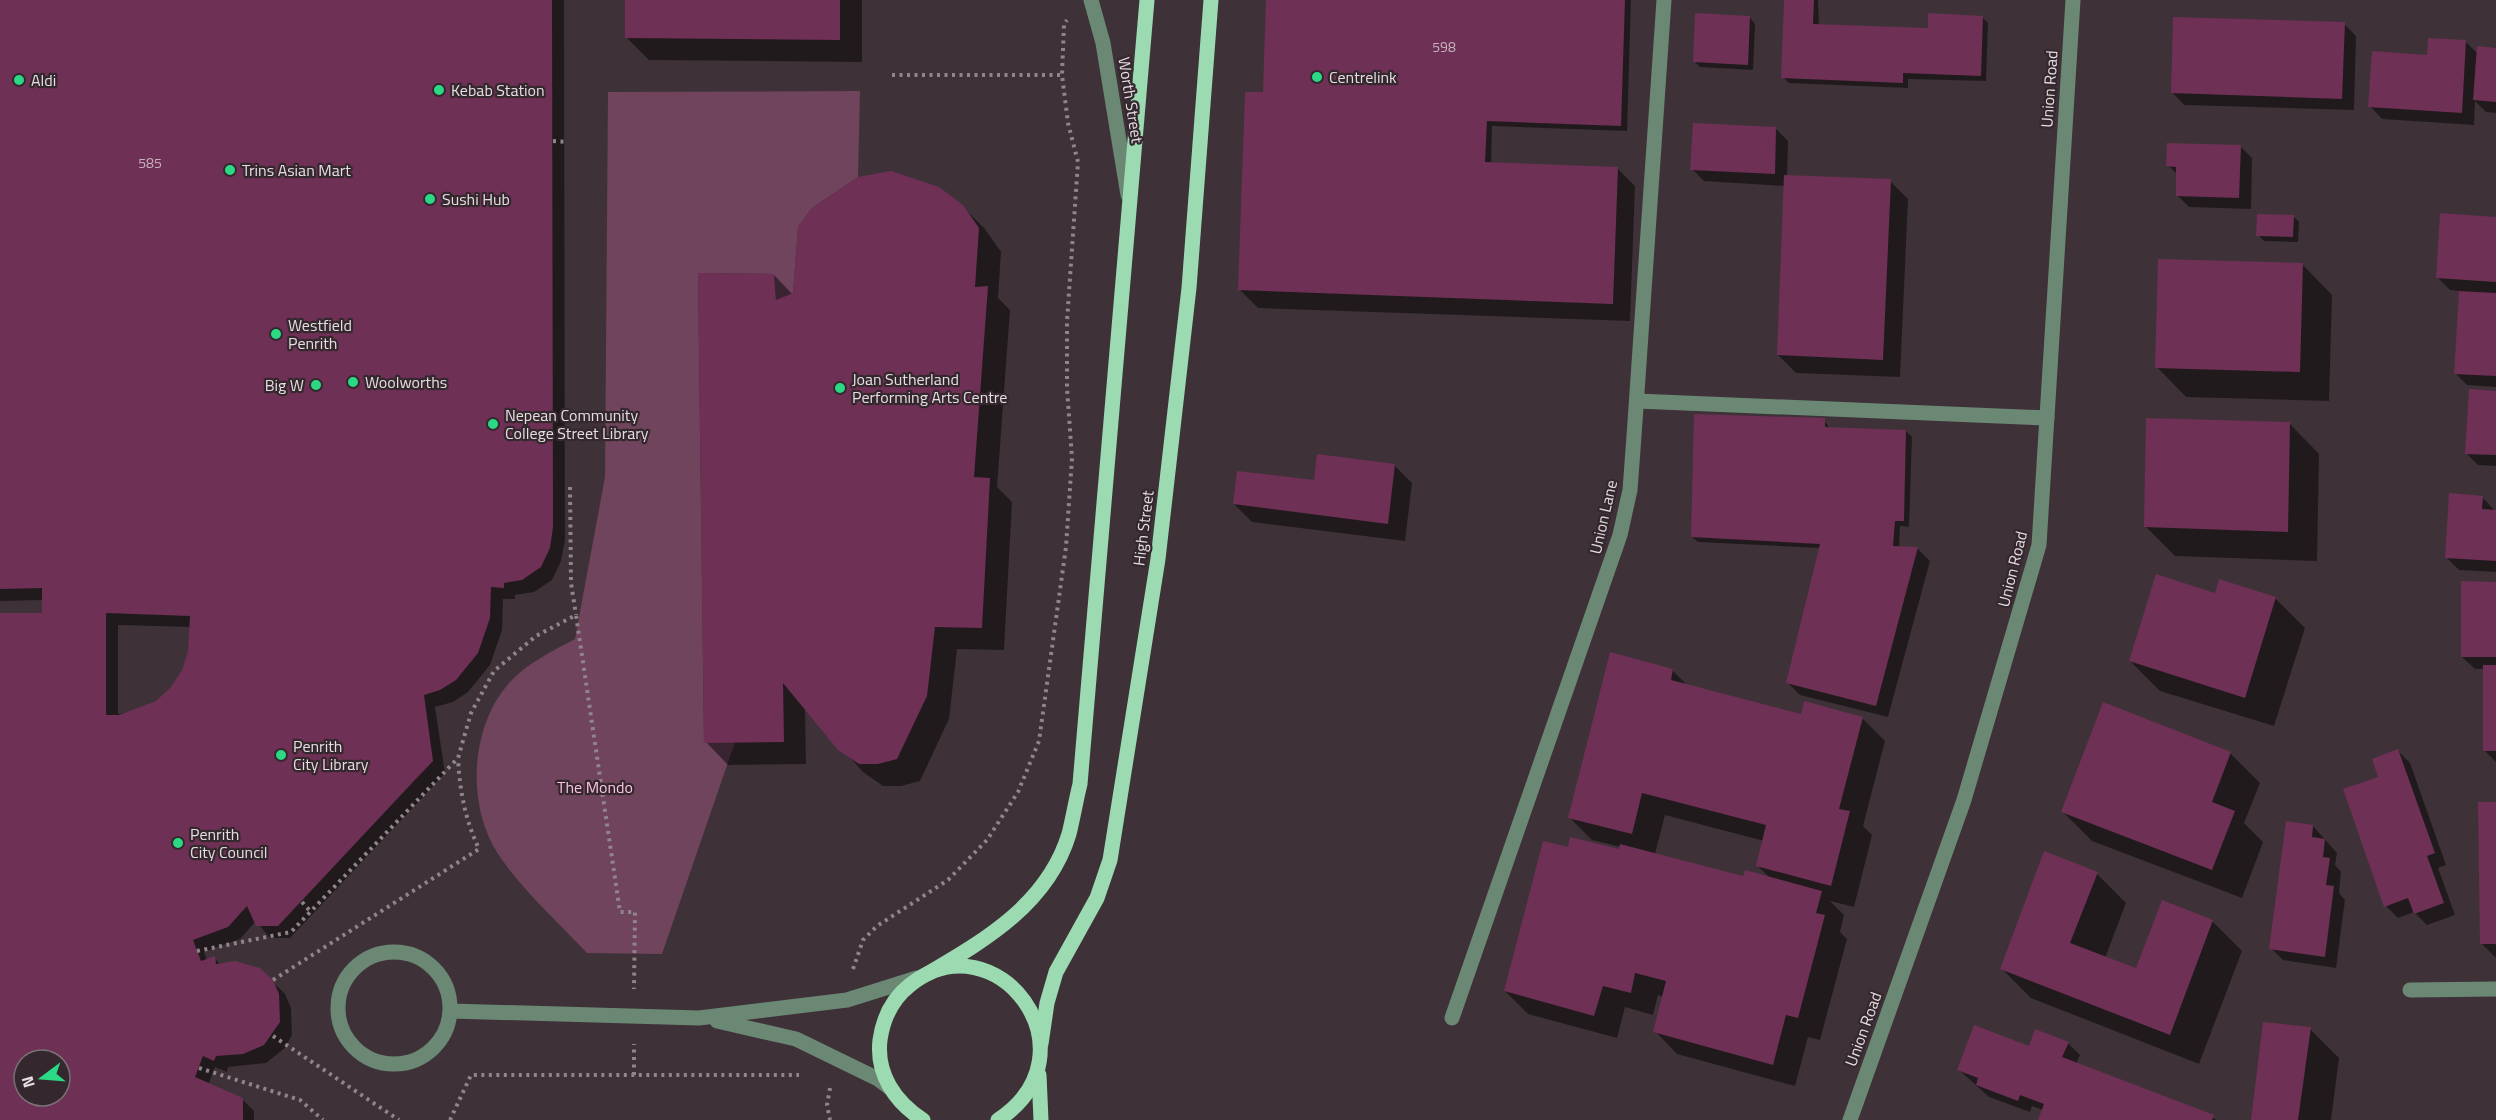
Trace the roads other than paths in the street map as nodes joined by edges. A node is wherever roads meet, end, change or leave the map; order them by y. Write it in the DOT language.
graph roads {
  1 [pos="1091,0"];
  2 [pos="1147,0"];
  3 [pos="1210,0"];
  4 [pos="1664,0"];
  5 [pos="2073,0"];
  6 [pos="1130,207"];
  7 [pos="1637,401"];
  8 [pos="2047,418"];
  9 [pos="924,976"];
  10 [pos="2496,988"];
  11 [pos="2410,990"];
  12 [pos="451,1011"];
  13 [pos="699,1018"];
  14 [pos="1452,1018"];
  15 [pos="1041,1044"];
  16 [pos="1039,1069"];
  17 [pos="890,1088"];
  18 [pos="902,1105"];
  19 [pos="911,1120"];
  20 [pos="923,1120"];
  21 [pos="998,1120"];
  22 [pos="1041,1120"];
  23 [pos="1850,1120"];
  1 -- 6 [label="street, Worth Street"];
  2 -- 6 [label="main road"];
  3 -- 15 [label="main road, High Street"];
  4 -- 7 [label="street, Union Lane"];
  5 -- 8 [label="street, Union Road"];
  6 -- 9 [label="main road"];
  7 -- 8 [label="street"];
  7 -- 14 [label="street, Union Lane"];
  8 -- 23 [label="street, Union Road"];
  9 -- 13 [label="street"];
  9 -- 15 [label="main road"];
  9 -- 17 [label="main road"];
  10 -- 11 [label="street"];
  12 -- 12 [label="street"];
  12 -- 13 [label="street"];
  13 -- 17 [label="street"];
  15 -- 16 [label="main road, High Street"];
  16 -- 21 [label="main road"];
  16 -- 22 [label="main road"];
  17 -- 18 [label="main road"];
  18 -- 19 [label="main road"];
  18 -- 20 [label="main road"];
}
